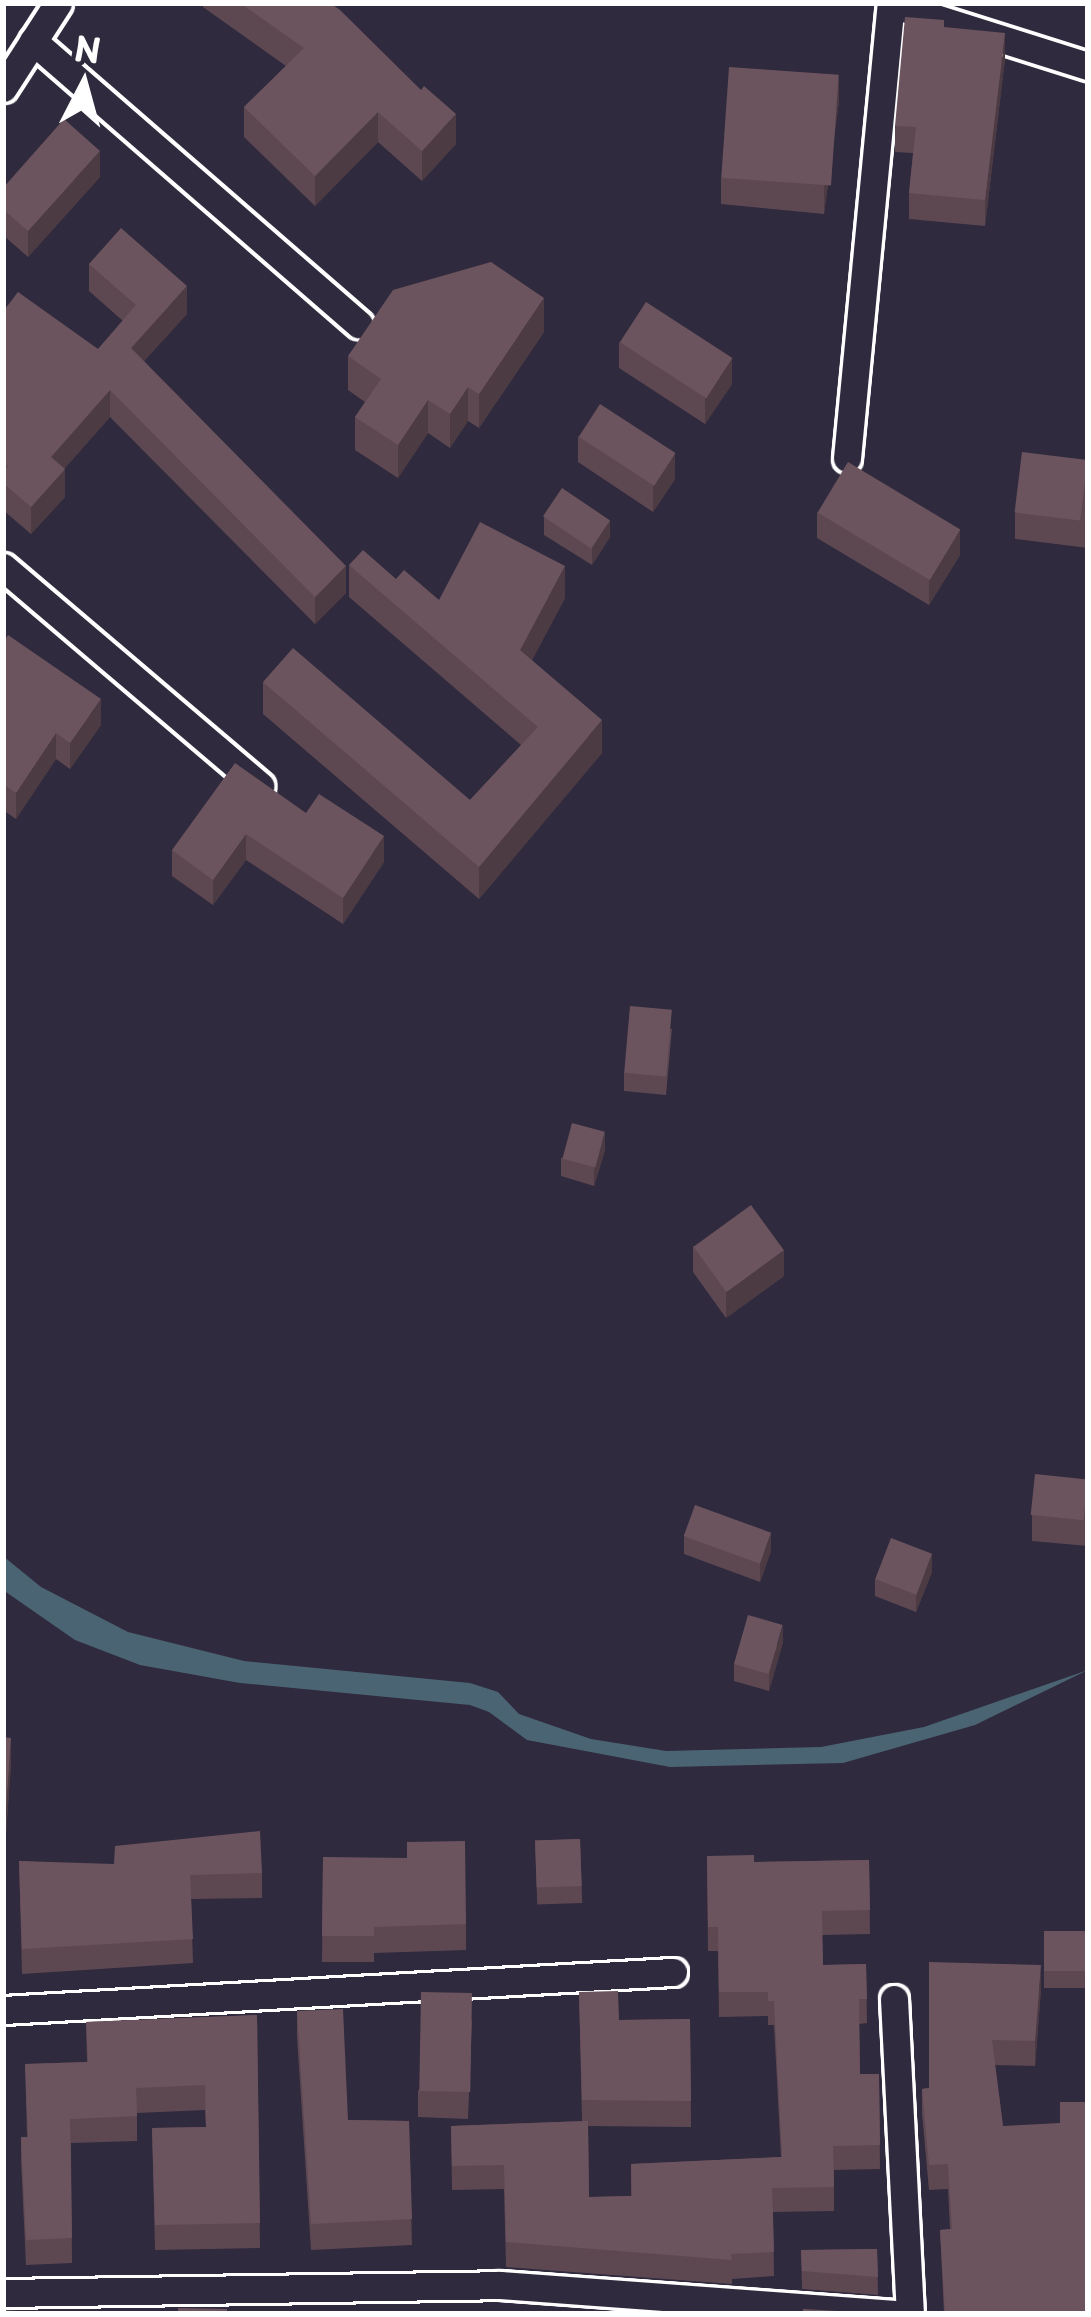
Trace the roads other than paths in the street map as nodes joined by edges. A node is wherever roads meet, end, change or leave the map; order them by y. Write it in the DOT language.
graph roads {
  1 [pos="58,3"];
  2 [pos="881,3"];
  3 [pos="892,4"];
  4 [pos="33,41"];
  5 [pos="1088,66"];
  6 [pos="3,88"];
  7 [pos="359,324"];
  8 [pos="847,458"];
  9 [pos="3,567"];
  10 [pos="267,791"];
  11 [pos="673,1972"];
  12 [pos="895,1999"];
  13 [pos="3,2010"];
  14 [pos="3,2293"];
  15 [pos="896,2314"];
  16 [pos="910,2314"];
  1 -- 4 [label="street"];
  2 -- 3 [label="street"];
  3 -- 5 [label="street"];
  3 -- 8 [label="street"];
  4 -- 6 [label="street"];
  4 -- 7 [label="street"];
  9 -- 10 [label="street"];
  11 -- 13 [label="street"];
  12 -- 16 [label="street"];
  14 -- 15 [label="street"];
}
